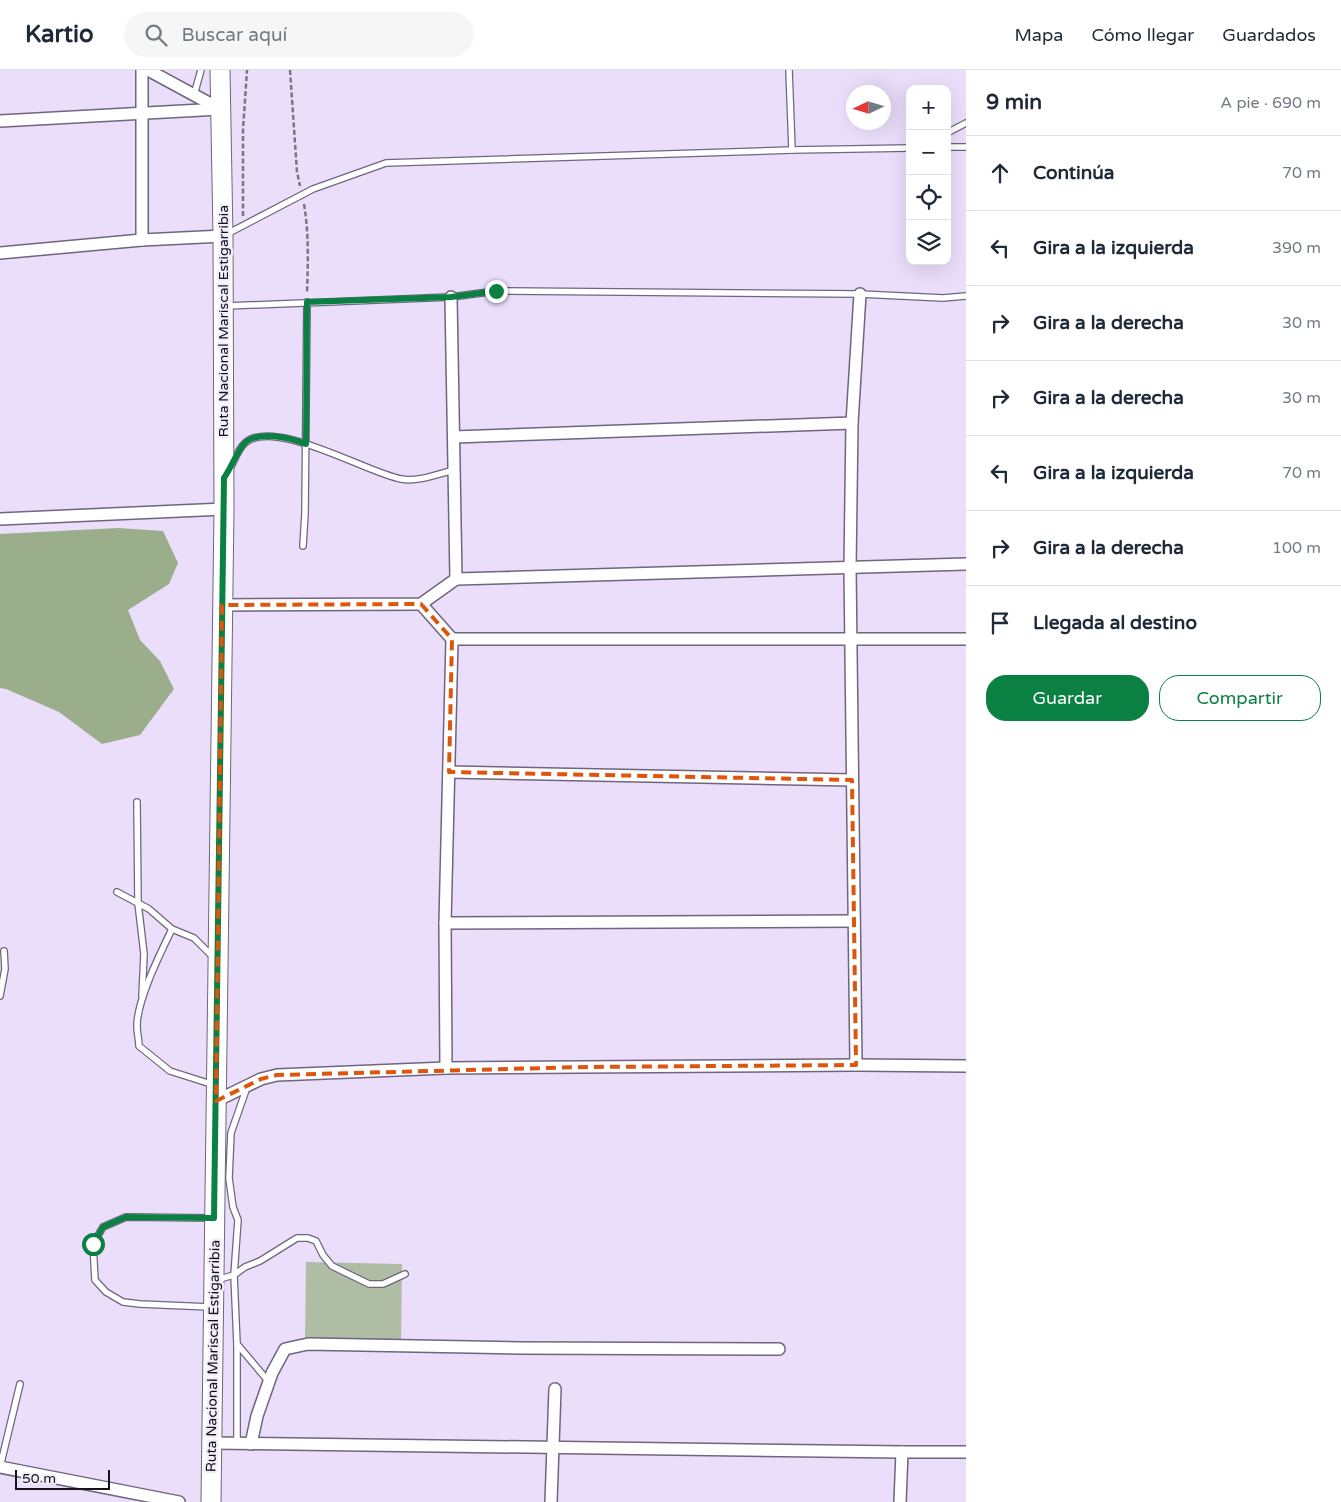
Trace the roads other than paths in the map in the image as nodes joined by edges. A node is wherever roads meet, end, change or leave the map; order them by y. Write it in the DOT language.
graph roads {
  1 [pos="142,70"];
  2 [pos="148,70"];
  3 [pos="201,70"];
  4 [pos="220,70"];
  5 [pos="789,70"];
  6 [pos="194,95"];
  7 [pos="220,110"];
  8 [pos="142,114"];
  9 [pos="0,121"];
  10 [pos="966,122"];
  11 [pos="951,131"];
  12 [pos="951,147"];
  13 [pos="966,147"];
  14 [pos="906,148"];
  15 [pos="792,150"];
  16 [pos="223,236"];
  17 [pos="142,240"];
  18 [pos="0,253"];
  19 [pos="860,294"];
  20 [pos="966,296"];
  21 [pos="451,297"];
  22 [pos="307,302"];
  23 [pos="224,306"];
  24 [pos="852,423"];
  25 [pos="454,437"];
  26 [pos="306,444"];
  27 [pos="454,470"];
  28 [pos="224,478"];
  29 [pos="224,508"];
  30 [pos="0,519"];
  31 [pos="303,546"];
  32 [pos="966,564"];
  33 [pos="850,568"];
  34 [pos="456,579"];
  35 [pos="421,604"];
  36 [pos="222,605"];
  37 [pos="850,638"];
  38 [pos="966,639"];
  39 [pos="452,640"];
  40 [pos="449,772"];
  41 [pos="852,780"];
  42 [pos="137,802"];
  43 [pos="117,892"];
  44 [pos="138,903"];
  45 [pos="854,922"];
  46 [pos="445,923"];
  47 [pos="172,929"];
  48 [pos="4,951"];
  49 [pos="218,962"];
  50 [pos="0,996"];
  51 [pos="141,1003"];
  52 [pos="856,1065"];
  53 [pos="966,1066"];
  54 [pos="446,1068"];
  55 [pos="247,1086"];
  56 [pos="216,1093"];
  57 [pos="214,1218"];
  58 [pos="404,1274"];
  59 [pos="234,1275"];
  60 [pos="214,1281"];
  61 [pos="213,1307"];
  62 [pos="237,1344"];
  63 [pos="779,1349"];
  64 [pos="268,1382"];
  65 [pos="20,1384"];
  66 [pos="555,1389"];
  67 [pos="212,1444"];
  68 [pos="237,1444"];
  69 [pos="251,1444"];
  70 [pos="553,1447"];
  71 [pos="902,1452"];
  72 [pos="966,1452"];
  73 [pos="0,1468"];
  74 [pos="179,1502"];
  75 [pos="211,1502"];
  76 [pos="552,1502"];
  77 [pos="900,1502"];
  1 -- 8 [label="street"];
  2 -- 6 [label="street"];
  3 -- 6 [label="lane"];
  4 -- 7 [label="main road, Ruta Nacional Mariscal Estigarribia"];
  5 -- 15 [label="lane"];
  6 -- 7 [label="street"];
  7 -- 8 [label="street"];
  7 -- 16 [label="main road, Ruta Nacional Mariscal Estigarribia"];
  8 -- 9 [label="street"];
  8 -- 17 [label="street"];
  10 -- 11 [label="lane"];
  12 -- 13 [label="lane"];
  14 -- 15 [label="lane"];
  15 -- 16 [label="lane"];
  16 -- 17 [label="street"];
  16 -- 23 [label="main road, Ruta Nacional Mariscal Estigarribia"];
  17 -- 18 [label="street"];
  19 -- 20 [label="lane"];
  19 -- 21 [label="lane"];
  19 -- 24 [label="street"];
  21 -- 22 [label="lane"];
  21 -- 25 [label="street"];
  22 -- 23 [label="lane"];
  22 -- 26 [label="lane"];
  23 -- 28 [label="main road, Ruta Nacional Mariscal Estigarribia"];
  24 -- 25 [label="street"];
  24 -- 33 [label="street"];
  25 -- 27 [label="street"];
  26 -- 27 [label="lane"];
  26 -- 28 [label="lane"];
  26 -- 31 [label="lane"];
  27 -- 34 [label="street"];
  28 -- 29 [label="main road, Ruta Nacional Mariscal Estigarribia"];
  29 -- 30 [label="street"];
  29 -- 36 [label="main road, Ruta Nacional Mariscal Estigarribia"];
  32 -- 33 [label="street"];
  33 -- 34 [label="street"];
  33 -- 37 [label="street"];
  34 -- 35 [label="street"];
  35 -- 36 [label="street"];
  35 -- 39 [label="street"];
  36 -- 49 [label="main road, Ruta Nacional Mariscal Estigarribia"];
  37 -- 38 [label="street"];
  37 -- 39 [label="street"];
  37 -- 41 [label="street"];
  39 -- 40 [label="street"];
  40 -- 41 [label="street"];
  40 -- 46 [label="street"];
  41 -- 45 [label="street"];
  42 -- 44 [label="lane"];
  43 -- 44 [label="lane"];
  44 -- 47 [label="lane"];
  44 -- 51 [label="lane"];
  45 -- 46 [label="street"];
  45 -- 52 [label="street"];
  46 -- 54 [label="street"];
  47 -- 49 [label="lane"];
  47 -- 51 [label="lane"];
  48 -- 50 [label="lane"];
  49 -- 56 [label="main road, Ruta Nacional Mariscal Estigarribia"];
  51 -- 56 [label="lane"];
  52 -- 53 [label="street"];
  52 -- 54 [label="street"];
  54 -- 55 [label="street"];
  55 -- 56 [label="street"];
  55 -- 59 [label="lane"];
  56 -- 57 [label="main road, Ruta Nacional Mariscal Estigarribia"];
  57 -- 60 [label="main road, Ruta Nacional Mariscal Estigarribia"];
  57 -- 61 [label="lane"];
  58 -- 59 [label="lane"];
  59 -- 60 [label="lane"];
  59 -- 62 [label="lane"];
  60 -- 61 [label="main road, Ruta Nacional Mariscal Estigarribia"];
  61 -- 67 [label="main road, Ruta Nacional Mariscal Estigarribia"];
  62 -- 64 [label="lane"];
  62 -- 68 [label="lane"];
  63 -- 64 [label="street"];
  64 -- 69 [label="street"];
  65 -- 73 [label="lane"];
  66 -- 70 [label="street"];
  67 -- 68 [label="street"];
  67 -- 75 [label="main road, Ruta Nacional Mariscal Estigarribia"];
  68 -- 69 [label="street"];
  69 -- 70 [label="street"];
  70 -- 71 [label="street"];
  70 -- 76 [label="street"];
  71 -- 72 [label="street"];
  71 -- 77 [label="street"];
  73 -- 74 [label="street"];
}
